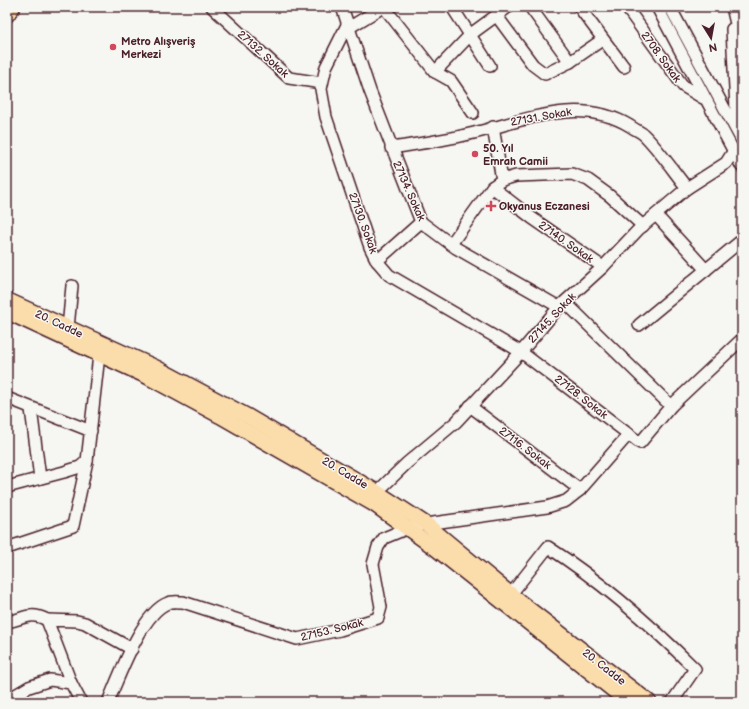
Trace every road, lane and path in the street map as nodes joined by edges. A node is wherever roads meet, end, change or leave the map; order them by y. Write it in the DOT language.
graph roads {
  1 [pos="13,7"];
  2 [pos="212,7"];
  3 [pos="342,7"];
  4 [pos="383,7"];
  5 [pos="452,7"];
  6 [pos="530,7"];
  7 [pos="579,7"];
  8 [pos="626,7"];
  9 [pos="656,7"];
  10 [pos="670,7"];
  11 [pos="732,7"];
  12 [pos="503,10"];
  13 [pos="7,15"];
  14 [pos="349,25"];
  15 [pos="737,28"];
  16 [pos="471,34"];
  17 [pos="602,40"];
  18 [pos="570,62"];
  19 [pos="490,66"];
  20 [pos="624,66"];
  21 [pos="435,72"];
  22 [pos="322,83"];
  23 [pos="704,99"];
  24 [pos="474,113"];
  25 [pos="493,127"];
  26 [pos="740,136"];
  27 [pos="391,148"];
  28 [pos="733,152"];
  29 [pos="742,168"];
  30 [pos="502,180"];
  31 [pos="492,187"];
  32 [pos="687,188"];
  33 [pos="656,215"];
  34 [pos="421,222"];
  35 [pos="643,226"];
  36 [pos="742,240"];
  37 [pos="451,244"];
  38 [pos="377,261"];
  39 [pos="603,267"];
  40 [pos="706,270"];
  41 [pos="72,286"];
  42 [pos="7,300"];
  43 [pos="562,304"];
  44 [pos="7,312"];
  45 [pos="639,325"];
  46 [pos="68,328"];
  47 [pos="742,339"];
  48 [pos="521,352"];
  49 [pos="742,352"];
  50 [pos="726,354"];
  51 [pos="99,355"];
  52 [pos="7,398"];
  53 [pos="470,406"];
  54 [pos="671,406"];
  55 [pos="31,409"];
  56 [pos="91,431"];
  57 [pos="629,434"];
  58 [pos="87,461"];
  59 [pos="40,478"];
  60 [pos="7,488"];
  61 [pos="580,490"];
  62 [pos="377,492"];
  63 [pos="426,524"];
  64 [pos="408,528"];
  65 [pos="7,548"];
  66 [pos="510,594"];
  67 [pos="47,620"];
  68 [pos="7,622"];
  69 [pos="132,649"];
  70 [pos="71,682"];
  71 [pos="7,698"];
  72 [pos="81,702"];
  73 [pos="108,702"];
  74 [pos="628,702"];
  75 [pos="649,702"];
  76 [pos="672,702"];
  1 -- 13 [label="main road"];
  2 -- 22 [label="street, 27132. Sokak"];
  3 -- 14 [label="street, 27134. Sokak"];
  4 -- 14 [label="street"];
  4 -- 21 [label="street"];
  5 -- 16 [label="street"];
  6 -- 18 [label="street"];
  7 -- 17 [label="street"];
  8 -- 23 [label="street, 2708. Sokak"];
  9 -- 23 [label="street"];
  10 -- 26 [label="street"];
  11 -- 15 [label="street"];
  12 -- 16 [label="street"];
  12 -- 18 [label="street"];
  14 -- 22 [label="street, 27130. Sokak"];
  14 -- 27 [label="street, 27134. Sokak"];
  15 -- 26 [label="street"];
  16 -- 19 [label="street"];
  16 -- 21 [label="street"];
  17 -- 18 [label="street"];
  17 -- 20 [label="street"];
  21 -- 24 [label="street"];
  22 -- 38 [label="street, 27130. Sokak"];
  23 -- 28 [label="street"];
  25 -- 27 [label="street, 27131. Sokak"];
  25 -- 30 [label="street"];
  25 -- 32 [label="street, 27131. Sokak"];
  27 -- 34 [label="street, 27134. Sokak"];
  28 -- 29 [label="street"];
  28 -- 32 [label="street, 27145. Sokak"];
  30 -- 31 [label="street"];
  30 -- 35 [label="street"];
  31 -- 37 [label="street"];
  31 -- 39 [label="street, 27140. Sokak"];
  32 -- 33 [label="street, 27145. Sokak"];
  33 -- 35 [label="street, 27145. Sokak"];
  33 -- 40 [label="street"];
  34 -- 37 [label="street, 27134. Sokak"];
  34 -- 38 [label="street"];
  35 -- 39 [label="street, 27145. Sokak"];
  36 -- 40 [label="street"];
  37 -- 43 [label="street, 27134. Sokak"];
  38 -- 48 [label="street, 27130. Sokak"];
  39 -- 43 [label="street, 27145. Sokak"];
  40 -- 45 [label="street"];
  41 -- 46 [label="street"];
  42 -- 46 [label="main road, 20. Cadde"];
  43 -- 48 [label="street, 27145. Sokak"];
  43 -- 54 [label="street, 27134. Sokak"];
  44 -- 51 [label="main road"];
  46 -- 62 [label="main road, 20. Cadde"];
  47 -- 50 [label="street"];
  48 -- 53 [label="street, 27145. Sokak"];
  48 -- 57 [label="street, 27128. Sokak"];
  49 -- 50 [label="street"];
  50 -- 54 [label="street"];
  51 -- 56 [label="street"];
  51 -- 64 [label="main road"];
  52 -- 55 [label="street"];
  53 -- 61 [label="street, 27116. Sokak"];
  53 -- 62 [label="street, 27145. Sokak"];
  54 -- 57 [label="street, 27128. Sokak"];
  55 -- 56 [label="street"];
  55 -- 59 [label="street"];
  56 -- 58 [label="street"];
  57 -- 61 [label="street, 27153. Sokak"];
  58 -- 59 [label="street"];
  58 -- 65 [label="street"];
  59 -- 60 [label="street"];
  61 -- 63 [label="street, 27153. Sokak"];
  62 -- 63 [label="main road, 20. Cadde"];
  63 -- 64 [label="street, 27153. Sokak"];
  63 -- 66 [label="main road, 20. Cadde"];
  64 -- 69 [label="street, 27153. Sokak"];
  64 -- 74 [label="main road"];
  66 -- 75 [label="main road, 20. Cadde"];
  66 -- 76 [label="street"];
  67 -- 68 [label="street"];
  67 -- 69 [label="street"];
  67 -- 70 [label="street"];
  69 -- 73 [label="street, 27153. Sokak"];
  70 -- 71 [label="street"];
  70 -- 72 [label="street"];
}
